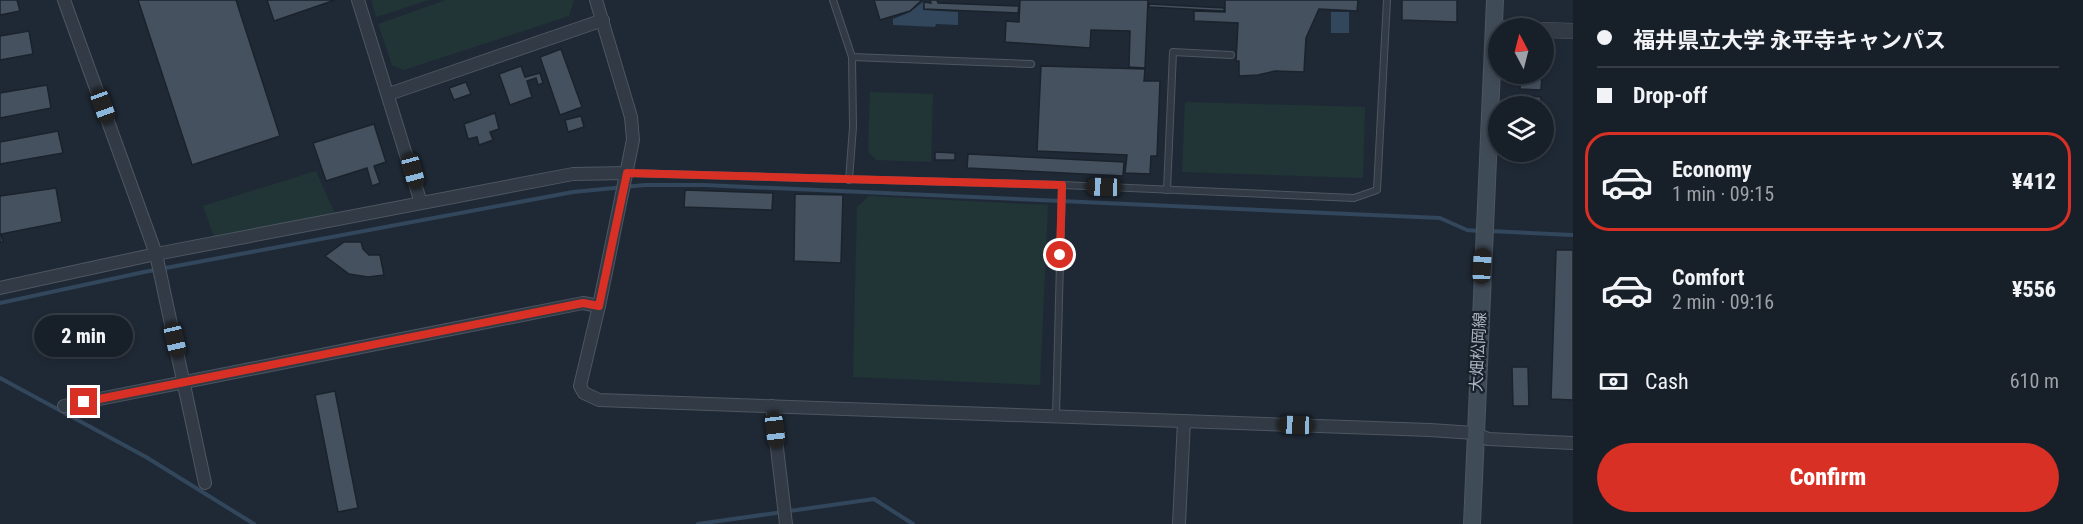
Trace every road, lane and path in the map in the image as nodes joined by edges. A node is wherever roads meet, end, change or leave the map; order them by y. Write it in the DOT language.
graph roads {
  1 [pos="64,0"];
  2 [pos="358,0"];
  3 [pos="833,0"];
  4 [pos="1387,0"];
  5 [pos="1495,0"];
  6 [pos="599,1"];
  7 [pos="1500,18"];
  8 [pos="603,20"];
  9 [pos="1554,30"];
  10 [pos="1573,31"];
  11 [pos="1231,56"];
  12 [pos="852,57"];
  13 [pos="1031,64"];
  14 [pos="1498,84"];
  15 [pos="389,94"];
  16 [pos="627,173"];
  17 [pos="849,180"];
  18 [pos="1062,185"];
  19 [pos="1167,190"];
  20 [pos="421,202"];
  21 [pos="156,254"];
  22 [pos="0,288"];
  23 [pos="599,306"];
  24 [pos="185,382"];
  25 [pos="64,406"];
  26 [pos="772,406"];
  27 [pos="1056,416"];
  28 [pos="1184,421"];
  29 [pos="1474,434"];
  30 [pos="1573,443"];
  31 [pos="204,483"];
  32 [pos="786,524"];
  33 [pos="1179,524"];
  34 [pos="1472,524"];
  1 -- 21 [label="street"];
  2 -- 15 [label="street"];
  3 -- 12 [label="lane"];
  4 -- 19 [label="lane"];
  5 -- 7 [label="main road, 大畑松岡線"];
  6 -- 8 [label="street"];
  8 -- 15 [label="street"];
  8 -- 16 [label="street"];
  9 -- 10 [label="street"];
  11 -- 19 [label="lane"];
  12 -- 13 [label="lane"];
  12 -- 17 [label="lane"];
  14 -- 29 [label="main road, 大畑松岡線"];
  15 -- 20 [label="street"];
  16 -- 17 [label="lane"];
  16 -- 20 [label="street"];
  16 -- 23 [label="street"];
  17 -- 18 [label="lane"];
  18 -- 19 [label="lane"];
  18 -- 27 [label="lane"];
  20 -- 21 [label="street"];
  21 -- 22 [label="street"];
  21 -- 24 [label="street"];
  23 -- 24 [label="street"];
  23 -- 26 [label="street"];
  24 -- 25 [label="street"];
  24 -- 31 [label="street"];
  26 -- 27 [label="street"];
  26 -- 32 [label="street"];
  27 -- 28 [label="street"];
  28 -- 29 [label="street"];
  28 -- 33 [label="street"];
  29 -- 30 [label="street"];
  29 -- 34 [label="main road, 大畑松岡線"];
}
